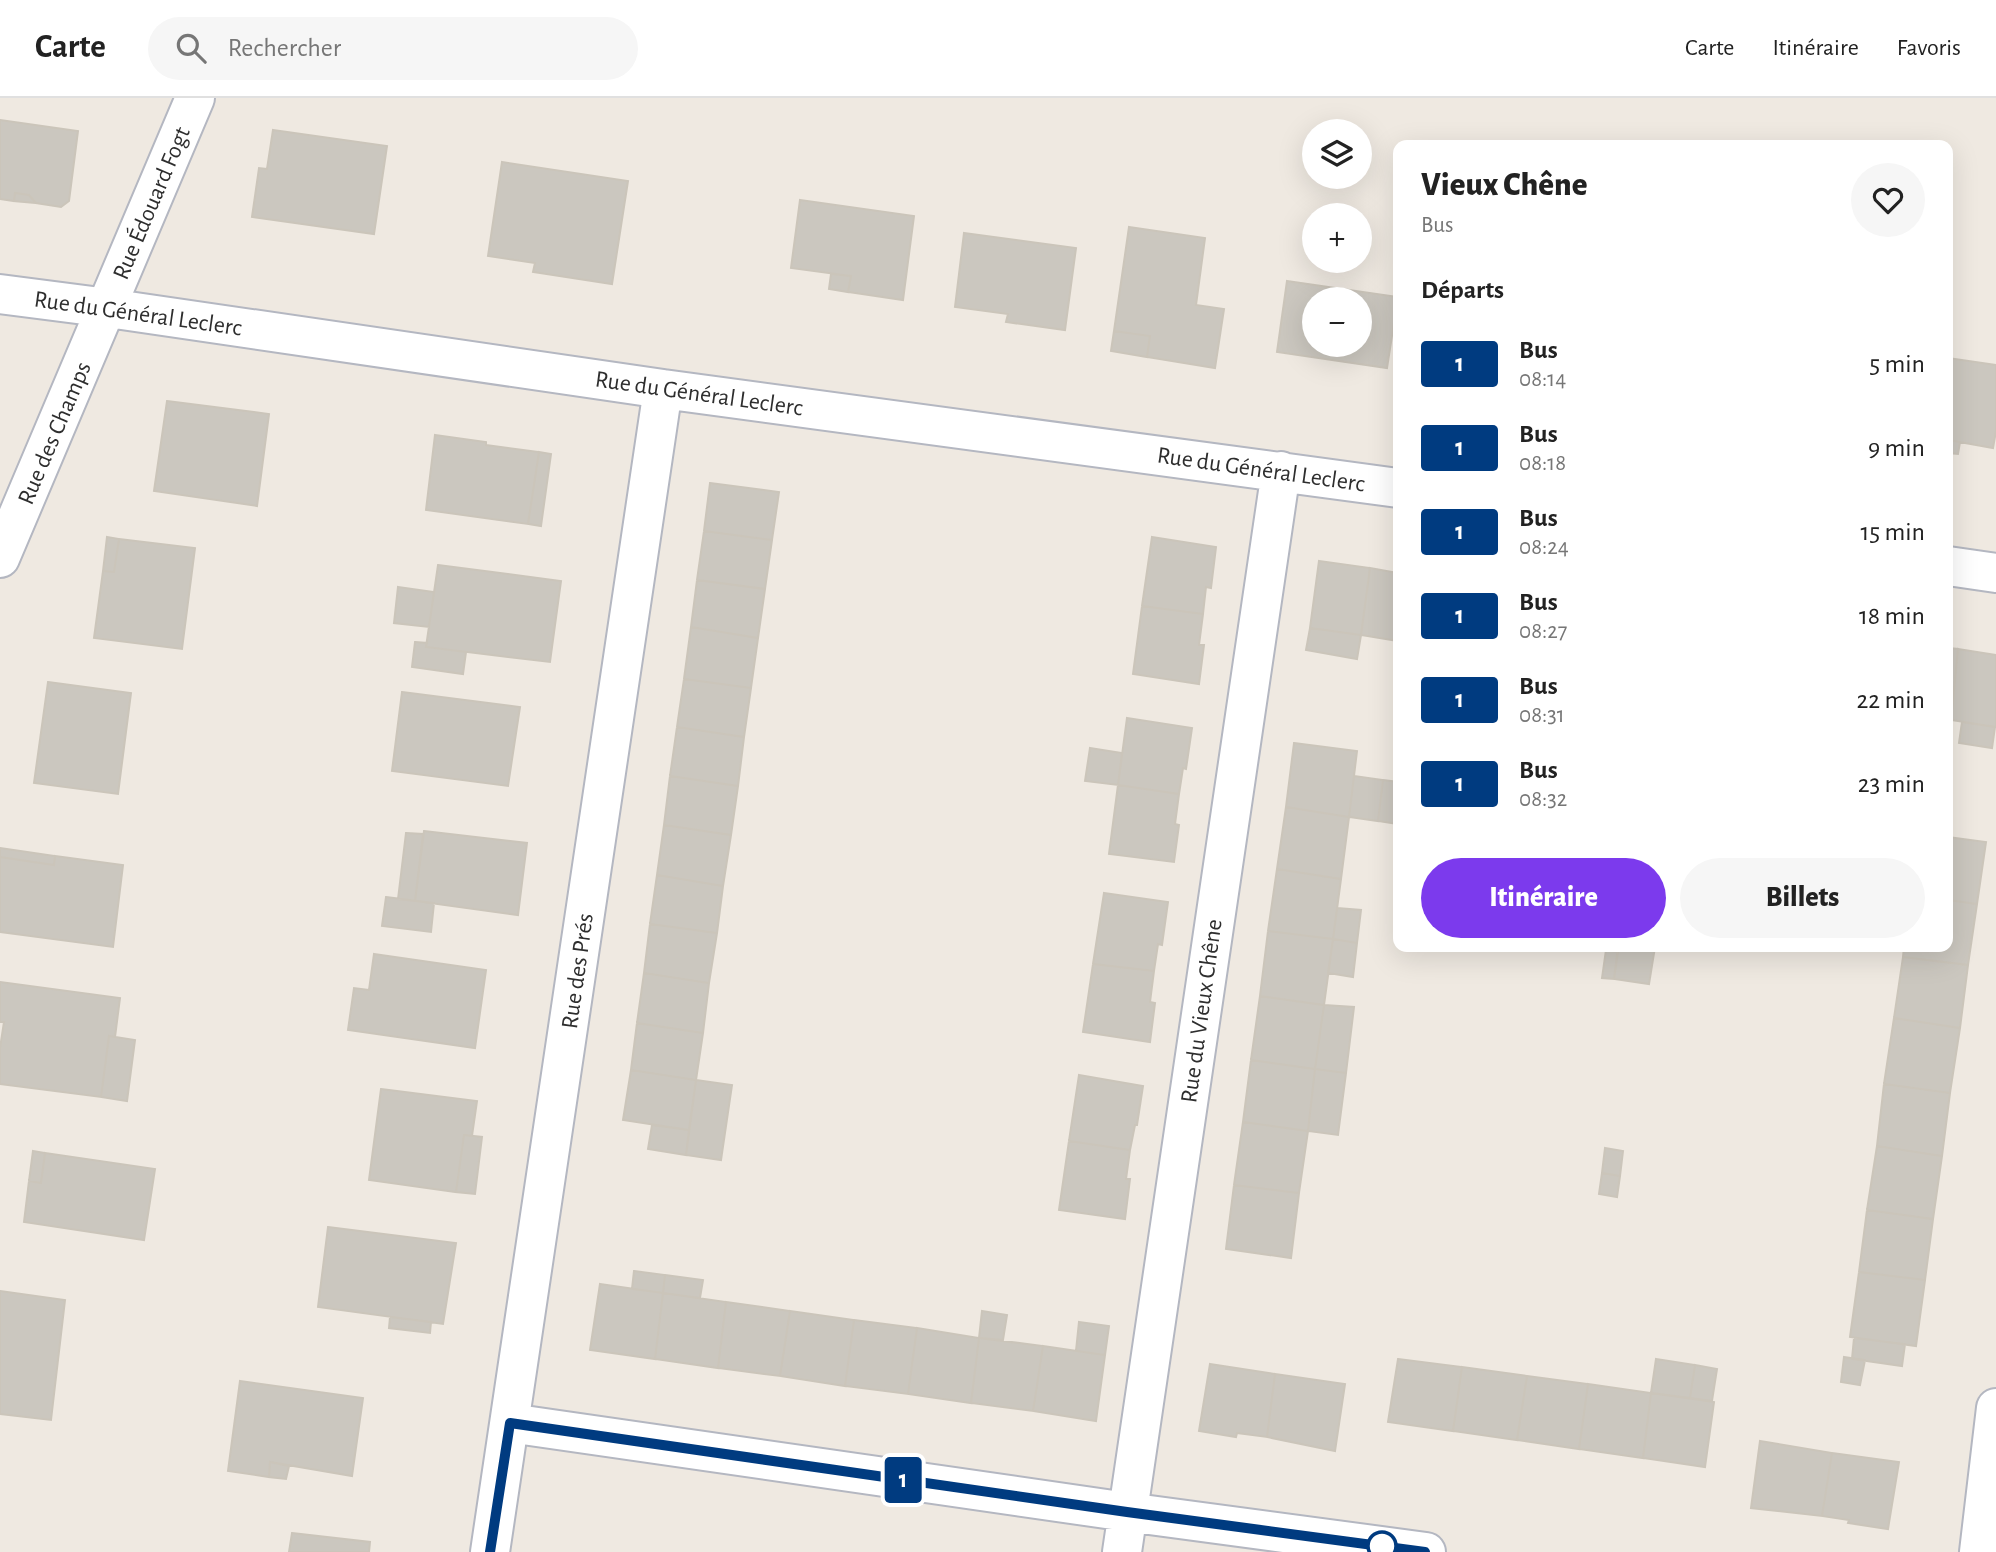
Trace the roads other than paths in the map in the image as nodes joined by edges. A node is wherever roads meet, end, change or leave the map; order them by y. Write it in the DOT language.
graph roads {
  1 [pos="195,98"];
  2 [pos="0,294"];
  3 [pos="108,308"];
  4 [pos="663,389"];
  5 [pos="1281,471"];
  6 [pos="1393,487"];
  7 [pos="0,558"];
  8 [pos="1953,567"];
  9 [pos="1996,573"];
  10 [pos="1996,1408"];
  11 [pos="510,1423"];
  12 [pos="1127,1512"];
  13 [pos="490,1552"];
  14 [pos="1122,1552"];
  15 [pos="1426,1552"];
  16 [pos="1979,1552"];
  1 -- 3 [label="street, Rue Édouard Fogt"];
  2 -- 3 [label="street, Rue du Général Leclerc"];
  3 -- 4 [label="street, Rue du Général Leclerc"];
  3 -- 7 [label="street, Rue des Champs"];
  4 -- 5 [label="street, Rue du Général Leclerc"];
  4 -- 11 [label="street, Rue des Prés"];
  5 -- 6 [label="street, Rue du Général Leclerc"];
  5 -- 12 [label="street, Rue du Vieux Chêne"];
  8 -- 9 [label="street"];
  10 -- 16 [label="street"];
  11 -- 12 [label="street"];
  11 -- 13 [label="street, Rue des Prés"];
  12 -- 14 [label="street, Rue du Vieux Chêne"];
  12 -- 15 [label="street"];
}
